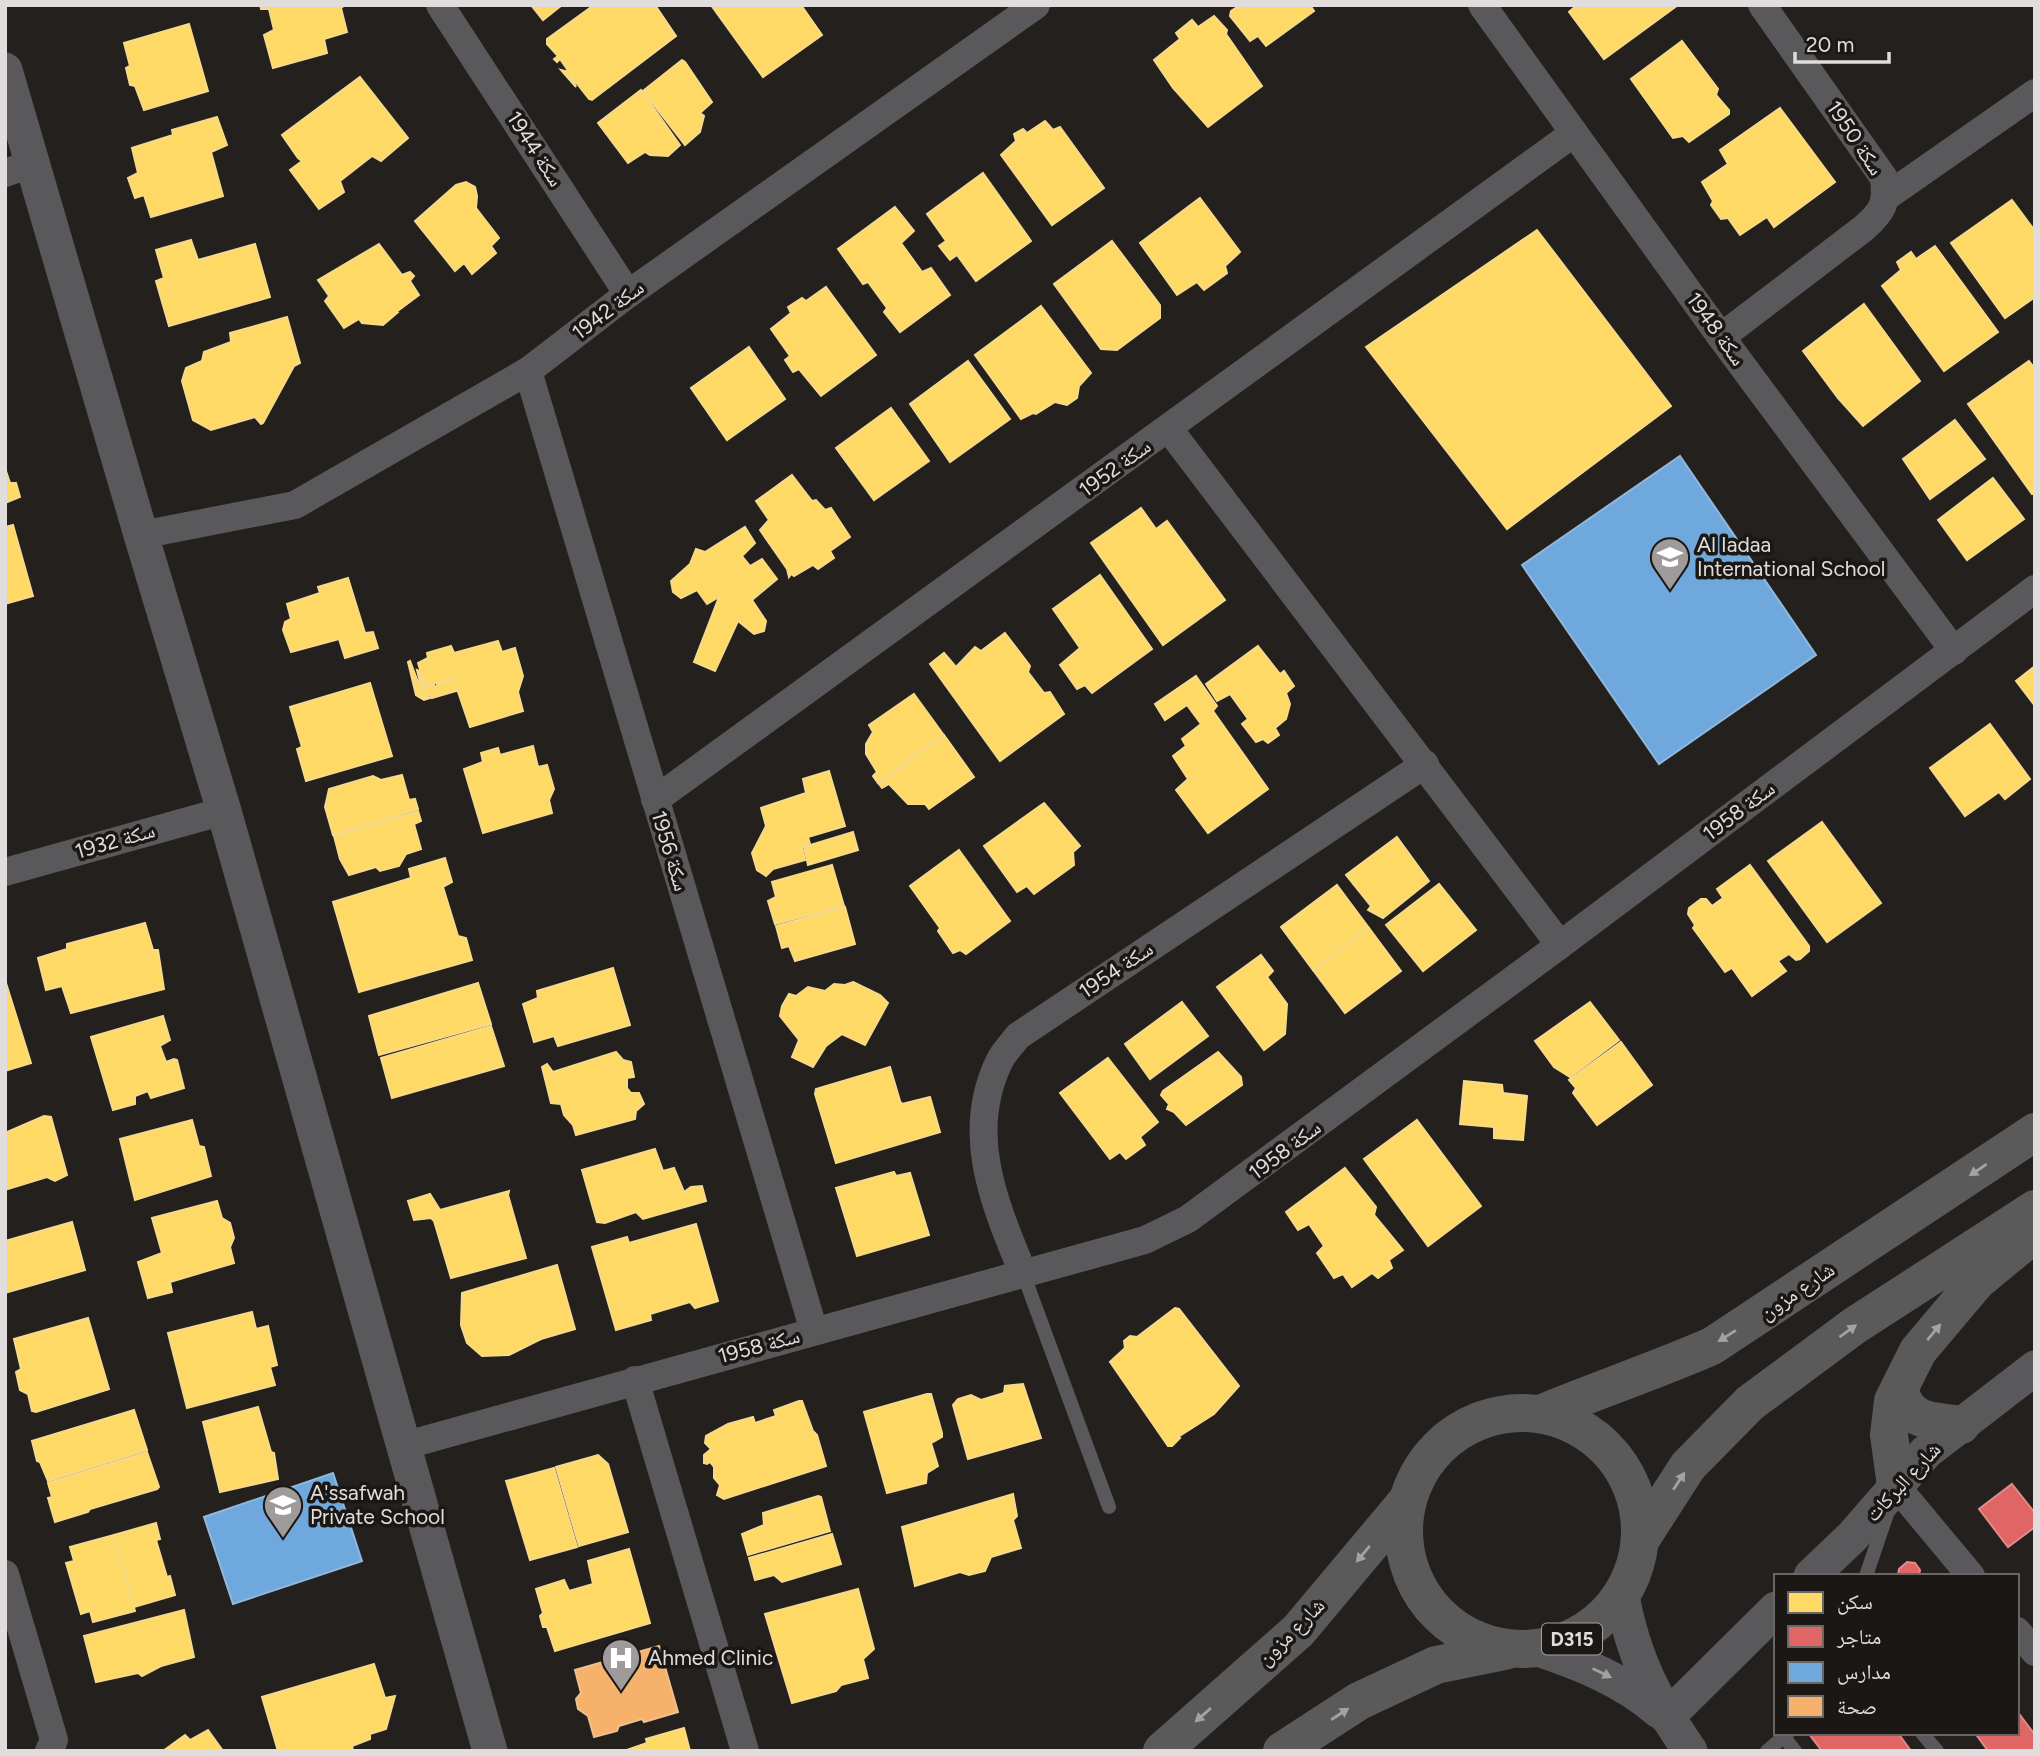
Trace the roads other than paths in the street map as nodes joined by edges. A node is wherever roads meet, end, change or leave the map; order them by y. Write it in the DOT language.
graph roads {
  1 [pos="440,5"];
  2 [pos="1036,5"];
  3 [pos="1482,5"];
  4 [pos="1762,5"];
  5 [pos="5,70"];
  6 [pos="2035,93"];
  7 [pos="1574,133"];
  8 [pos="19,168"];
  9 [pos="1886,197"];
  10 [pos="628,294"];
  11 [pos="1721,337"];
  12 [pos="528,371"];
  13 [pos="1169,429"];
  14 [pos="141,536"];
  15 [pos="2035,589"];
  16 [pos="1954,651"];
  17 [pos="1424,764"];
  18 [pos="655,800"];
  19 [pos="224,811"];
  20 [pos="5,872"];
  21 [pos="1560,945"];
  22 [pos="2035,1132"];
  23 [pos="2035,1209"];
  24 [pos="2035,1233"];
  25 [pos="1023,1273"];
  26 [pos="814,1331"];
  27 [pos="2035,1368"];
  28 [pos="635,1380"];
  29 [pos="1899,1390"];
  30 [pos="1540,1413"];
  31 [pos="1961,1425"];
  32 [pos="403,1446"];
  33 [pos="1896,1486"];
  34 [pos="1406,1501"];
  35 [pos="1109,1507"];
  36 [pos="1642,1539"];
  37 [pos="5,1574"];
  38 [pos="1813,1574"];
  39 [pos="1867,1574"];
  40 [pos="1969,1574"];
  41 [pos="1622,1597"];
  42 [pos="1774,1611"];
  43 [pos="2019,1633"];
  44 [pos="1524,1650"];
  45 [pos="2035,1652"];
  46 [pos="1667,1717"];
  47 [pos="1786,1735"];
  48 [pos="1924,1735"];
  49 [pos="482,1747"];
  50 [pos="49,1751"];
  51 [pos="745,1751"];
  52 [pos="1162,1751"];
  53 [pos="1282,1751"];
  54 [pos="1690,1751"];
  55 [pos="1767,1751"];
  56 [pos="1795,1751"];
  57 [pos="1937,1751"];
  1 -- 10 [label="street, سكة 1944"];
  2 -- 10 [label="street, سكة 1942"];
  3 -- 7 [label="street, سكة 1948"];
  4 -- 9 [label="street, سكة 1950"];
  5 -- 8 [label="street"];
  6 -- 9 [label="street"];
  7 -- 11 [label="street, سكة 1948"];
  7 -- 13 [label="street, سكة 1952"];
  8 -- 14 [label="street"];
  9 -- 11 [label="street, سكة 1950"];
  10 -- 12 [label="street, سكة 1942"];
  11 -- 16 [label="street, سكة 1948"];
  12 -- 14 [label="street, سكة 1942"];
  12 -- 18 [label="street, سكة 1956"];
  13 -- 17 [label="street"];
  13 -- 18 [label="street, سكة 1952"];
  14 -- 19 [label="street"];
  15 -- 16 [label="street, سكة 1958"];
  16 -- 21 [label="street, سكة 1958"];
  17 -- 21 [label="street"];
  17 -- 25 [label="street, سكة 1954"];
  18 -- 26 [label="street, سكة 1956"];
  19 -- 20 [label="street, سكة 1932"];
  19 -- 32 [label="street"];
  21 -- 25 [label="street, سكة 1958"];
  22 -- 30 [label="main road, شارع مزون / D315, one-way"];
  36 -- 23 [label="main road, D315, one-way"];
  29 -- 24 [label="main road, one-way"];
  25 -- 26 [label="street, سكة 1958"];
  25 -- 35 [label="lane"];
  26 -- 28 [label="street, سكة 1958"];
  27 -- 31 [label="street, شارع البركات"];
  28 -- 32 [label="street, سكة 1958"];
  28 -- 51 [label="street"];
  29 -- 31 [label="main road"];
  29 -- 33 [label="main road"];
  30 -- 34 [label="main road, D315"];
  30 -- 36 [label="main road, D315"];
  31 -- 33 [label="street, شارع البركات"];
  32 -- 49 [label="street"];
  33 -- 38 [label="street, شارع البركات"];
  33 -- 39 [label="lane"];
  33 -- 40 [label="street"];
  34 -- 44 [label="main road, D315"];
  34 -- 52 [label="main road, شارع مزون / D315, one-way"];
  36 -- 41 [label="main road, D315"];
  37 -- 50 [label="street"];
  41 -- 44 [label="main road, D315"];
  41 -- 46 [label="street"];
  42 -- 46 [label="street"];
  43 -- 45 [label="street"];
  44 -- 46 [label="street, one-way"];
  53 -- 44 [label="main road, D315, one-way"];
  46 -- 54 [label="street"];
  47 -- 55 [label="lane"];
  47 -- 56 [label="lane"];
  48 -- 57 [label="lane"];
}
